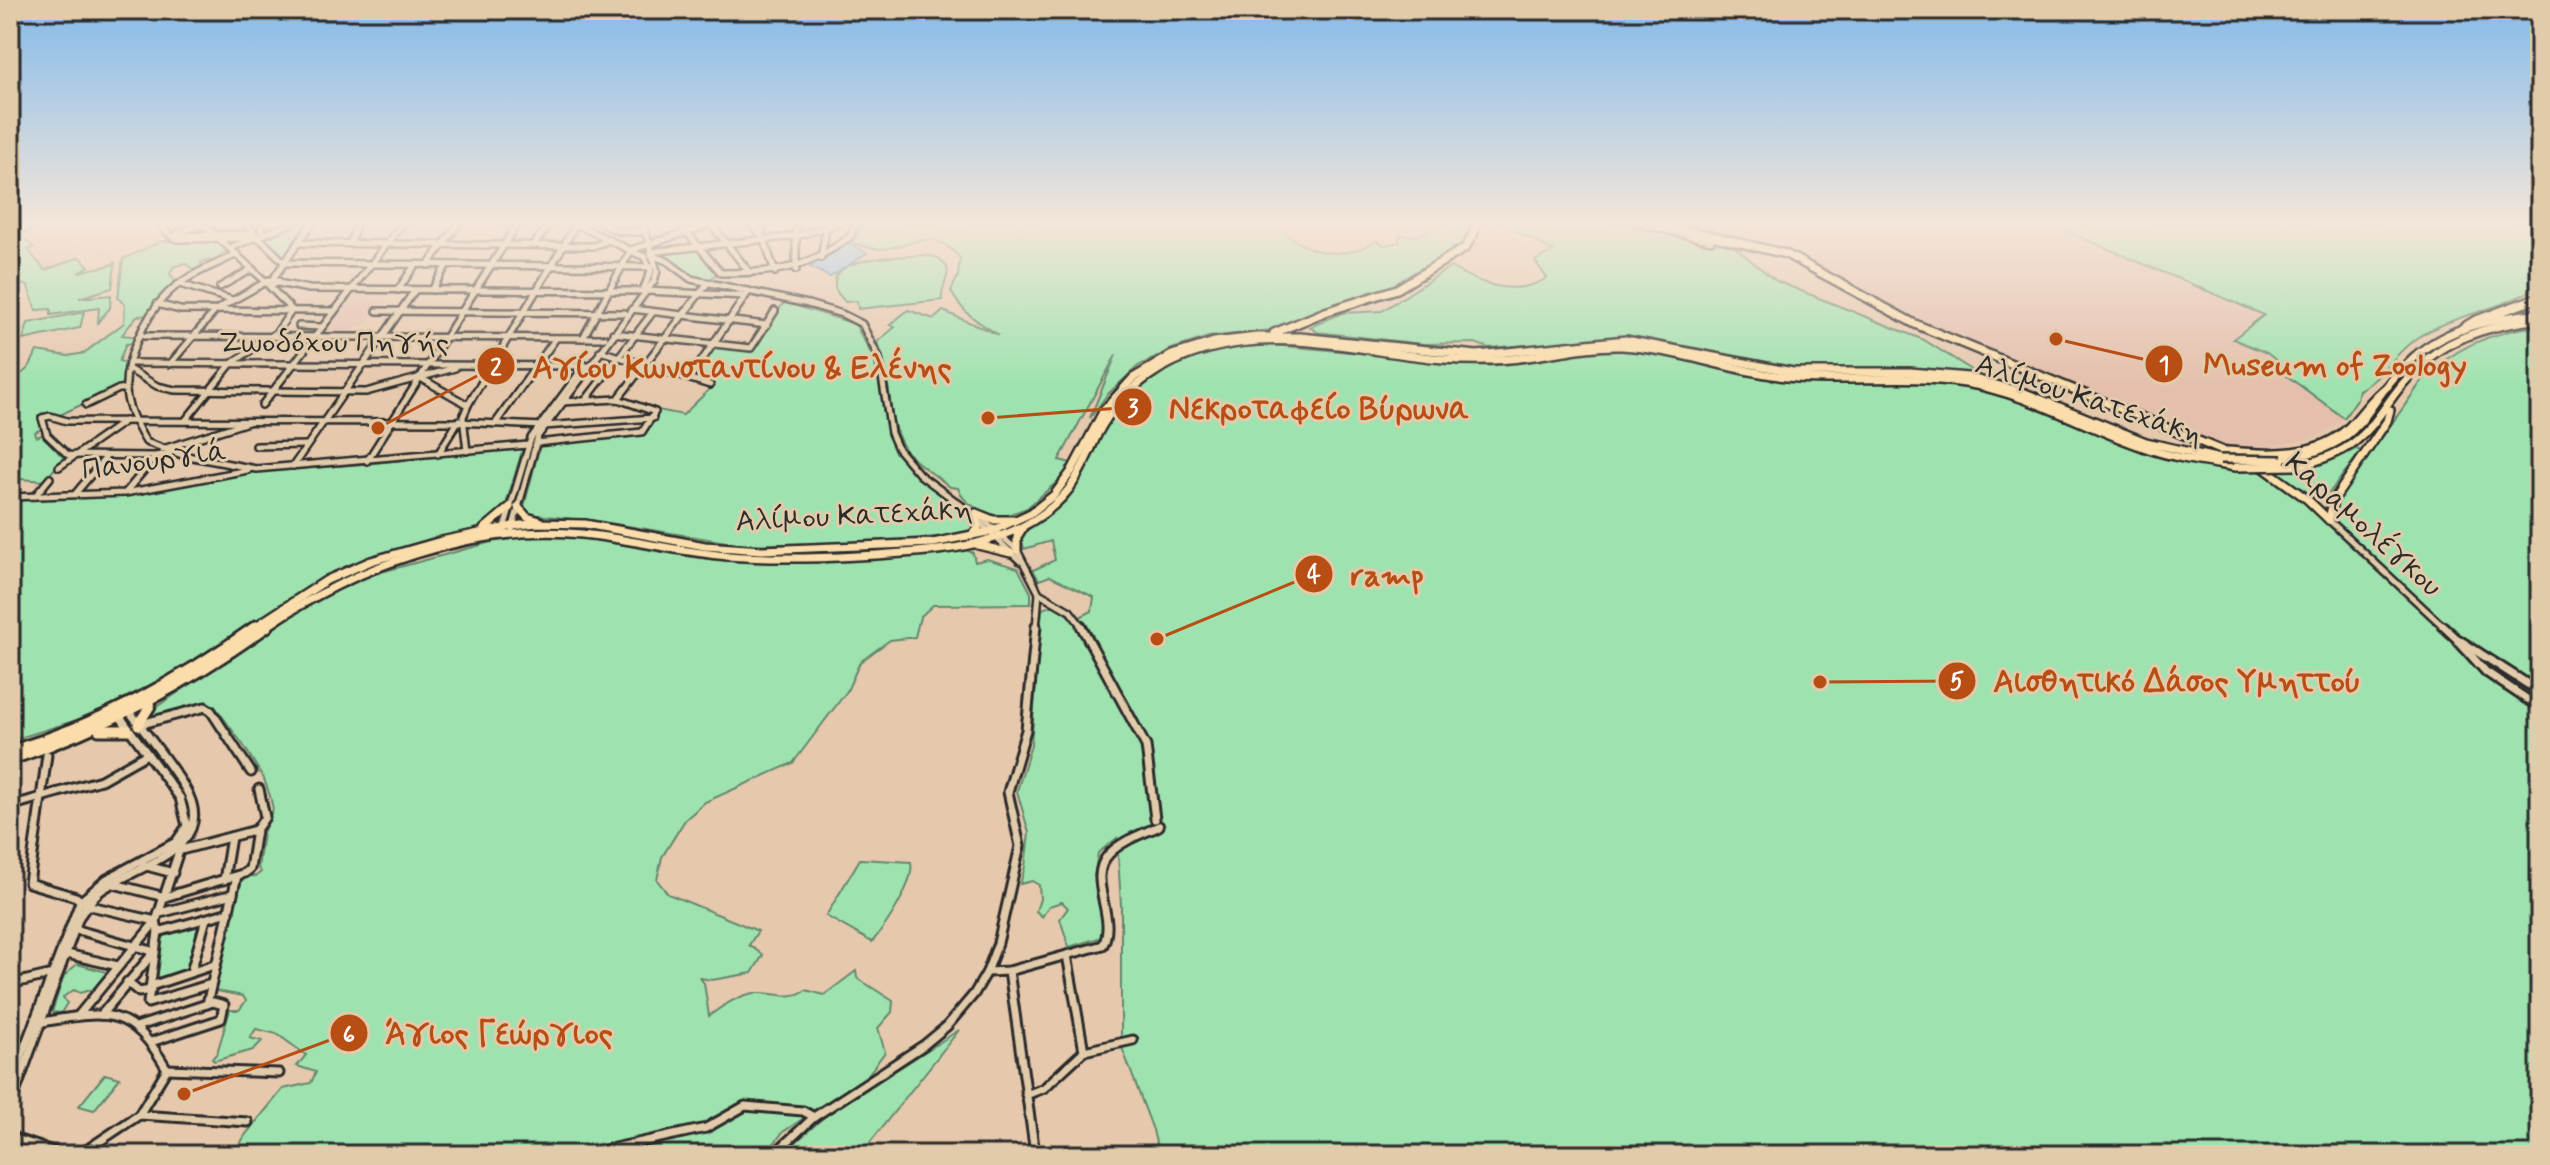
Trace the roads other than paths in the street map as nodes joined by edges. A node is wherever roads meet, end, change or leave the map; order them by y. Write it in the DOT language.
graph roads {
  1 [pos="193,277"];
  2 [pos="237,277"];
  3 [pos="260,277"];
  4 [pos="277,277"];
  5 [pos="360,277"];
  6 [pos="407,277"];
  7 [pos="439,277"];
  8 [pos="483,277"];
  9 [pos="545,277"];
  10 [pos="617,277"];
  11 [pos="647,277"];
  12 [pos="688,277"];
  13 [pos="1416,277"];
  14 [pos="1829,277"];
  15 [pos="275,281"];
  16 [pos="180,284"];
  17 [pos="267,284"];
  18 [pos="707,284"];
  19 [pos="220,287"];
  20 [pos="351,289"];
  21 [pos="398,290"];
  22 [pos="415,290"];
  23 [pos="432,290"];
  24 [pos="475,290"];
  25 [pos="537,290"];
  26 [pos="610,290"];
  27 [pos="645,291"];
  28 [pos="698,294"];
  29 [pos="747,294"];
  30 [pos="2540,297"];
  31 [pos="232,300"];
  32 [pos="157,304"];
  33 [pos="632,309"];
  34 [pos="216,310"];
  35 [pos="292,310"];
  36 [pos="334,311"];
  37 [pos="377,311"];
  38 [pos="400,311"];
  39 [pos="775,311"];
  40 [pos="460,312"];
  41 [pos="524,312"];
  42 [pos="653,312"];
  43 [pos="597,313"];
  44 [pos="625,313"];
  45 [pos="682,315"];
  46 [pos="1314,316"];
  47 [pos="2540,316"];
  48 [pos="729,320"];
  49 [pos="767,325"];
  50 [pos="1304,325"];
  51 [pos="299,326"];
  52 [pos="322,327"];
  53 [pos="2462,329"];
  54 [pos="613,333"];
  55 [pos="1266,335"];
  56 [pos="143,336"];
  57 [pos="191,336"];
  58 [pos="635,336"];
  59 [pos="272,337"];
  60 [pos="314,337"];
  61 [pos="382,337"];
  62 [pos="444,337"];
  63 [pos="1296,337"];
  64 [pos="508,338"];
  65 [pos="556,338"];
  66 [pos="583,338"];
  67 [pos="605,338"];
  68 [pos="1312,338"];
  69 [pos="664,340"];
  70 [pos="1281,341"];
  71 [pos="712,345"];
  72 [pos="600,351"];
  73 [pos="619,356"];
  74 [pos="170,364"];
  75 [pos="231,364"];
  76 [pos="293,365"];
  77 [pos="363,365"];
  78 [pos="645,365"];
  79 [pos="426,366"];
  80 [pos="467,366"];
  81 [pos="492,366"];
  82 [pos="534,366"];
  83 [pos="586,366"];
  84 [pos="131,367"];
  85 [pos="610,369"];
  86 [pos="419,377"];
  87 [pos="690,378"];
  88 [pos="2392,384"];
  89 [pos="710,385"];
  90 [pos="126,389"];
  91 [pos="208,392"];
  92 [pos="272,392"];
  93 [pos="344,392"];
  94 [pos="618,399"];
  95 [pos="585,401"];
  96 [pos="562,402"];
  97 [pos="2393,402"];
  98 [pos="86,405"];
  99 [pos="262,405"];
  100 [pos="468,405"];
  101 [pos="653,418"];
  102 [pos="464,419"];
  103 [pos="125,421"];
  104 [pos="137,421"];
  105 [pos="185,421"];
  106 [pos="249,421"];
  107 [pos="324,421"];
  108 [pos="389,422"];
  109 [pos="456,422"];
  110 [pos="495,424"];
  111 [pos="541,426"];
  112 [pos="536,443"];
  113 [pos="307,445"];
  114 [pos="528,445"];
  115 [pos="256,446"];
  116 [pos="2209,446"];
  117 [pos="163,449"];
  118 [pos="467,451"];
  119 [pos="2275,452"];
  120 [pos="173,453"];
  121 [pos="438,454"];
  122 [pos="74,455"];
  123 [pos="106,456"];
  124 [pos="156,456"];
  125 [pos="367,461"];
  126 [pos="293,466"];
  127 [pos="59,467"];
  128 [pos="2264,468"];
  129 [pos="256,469"];
  130 [pos="50,478"];
  131 [pos="125,493"];
  132 [pos="75,494"];
  133 [pos="35,496"];
  134 [pos="10,497"];
  135 [pos="2307,499"];
  136 [pos="2333,501"];
  137 [pos="514,507"];
  138 [pos="977,516"];
  139 [pos="1029,518"];
  140 [pos="2329,520"];
  141 [pos="544,523"];
  142 [pos="508,531"];
  143 [pos="477,534"];
  144 [pos="996,534"];
  145 [pos="968,542"];
  146 [pos="1014,551"];
  147 [pos="1039,593"];
  148 [pos="2456,638"];
  149 [pos="2540,692"];
  150 [pos="163,696"];
  151 [pos="2540,708"];
  152 [pos="123,712"];
  153 [pos="138,725"];
  154 [pos="128,730"];
  155 [pos="75,737"];
  156 [pos="10,751"];
  157 [pos="147,754"];
  158 [pos="47,755"];
  159 [pos="10,760"];
  160 [pos="251,772"];
  161 [pos="259,789"];
  162 [pos="39,797"];
  163 [pos="10,806"];
  164 [pos="256,830"];
  165 [pos="231,837"];
  166 [pos="179,846"];
  167 [pos="143,865"];
  168 [pos="173,873"];
  169 [pos="241,875"];
  170 [pos="224,880"];
  171 [pos="110,883"];
  172 [pos="233,894"];
  173 [pos="165,897"];
  174 [pos="83,904"];
  175 [pos="229,912"];
  176 [pos="158,917"];
  177 [pos="206,919"];
  178 [pos="74,929"];
  179 [pos="158,932"];
  180 [pos="135,945"];
  181 [pos="154,951"];
  182 [pos="67,954"];
  183 [pos="1067,955"];
  184 [pos="214,965"];
  185 [pos="118,966"];
  186 [pos="1009,971"];
  187 [pos="61,972"];
  188 [pos="191,972"];
  189 [pos="987,972"];
  190 [pos="51,974"];
  191 [pos="170,979"];
  192 [pos="127,982"];
  193 [pos="10,984"];
  194 [pos="211,984"];
  195 [pos="151,988"];
  196 [pos="168,997"];
  197 [pos="207,1004"];
  198 [pos="101,1015"];
  199 [pos="78,1016"];
  200 [pos="43,1022"];
  201 [pos="33,1023"];
  202 [pos="136,1027"];
  203 [pos="1133,1040"];
  204 [pos="151,1042"];
  205 [pos="1084,1051"];
  206 [pos="167,1069"];
  207 [pos="279,1073"];
  208 [pos="10,1085"];
  209 [pos="1026,1095"];
  210 [pos="10,1107"];
  211 [pos="139,1115"];
  212 [pos="814,1117"];
  213 [pos="248,1122"];
  214 [pos="10,1134"];
  215 [pos="10,1145"];
  216 [pos="1035,1153"];
  217 [pos="39,1155"];
  218 [pos="65,1155"];
  219 [pos="79,1155"];
  220 [pos="582,1155"];
  221 [pos="773,1155"];
  1 -- 16 [label="street"];
  2 -- 19 [label="street"];
  3 -- 17 [label="street"];
  4 -- 15 [label="street"];
  5 -- 20 [label="street"];
  6 -- 21 [label="street"];
  7 -- 23 [label="street"];
  8 -- 24 [label="street"];
  9 -- 25 [label="street"];
  10 -- 26 [label="street"];
  11 -- 27 [label="street"];
  12 -- 18 [label="street"];
  13 -- 46 [label="main road"];
  14 -- 116 [label="main road, Καραμολέγκου"];
  15 -- 17 [label="street"];
  15 -- 20 [label="street"];
  16 -- 31 [label="street"];
  16 -- 32 [label="street"];
  17 -- 31 [label="street"];
  17 -- 35 [label="street"];
  18 -- 28 [label="street"];
  18 -- 29 [label="street"];
  20 -- 21 [label="street"];
  20 -- 36 [label="street"];
  21 -- 22 [label="street"];
  22 -- 23 [label="street"];
  22 -- 38 [label="street"];
  23 -- 24 [label="street"];
  24 -- 25 [label="street"];
  24 -- 40 [label="street"];
  25 -- 26 [label="street"];
  25 -- 41 [label="street"];
  26 -- 27 [label="street"];
  26 -- 43 [label="street"];
  27 -- 28 [label="street"];
  27 -- 33 [label="street"];
  27 -- 44 [label="street"];
  28 -- 29 [label="street"];
  28 -- 45 [label="street"];
  29 -- 48 [label="street"];
  29 -- 138 [label="street"];
  30 -- 53 [label="highway"];
  31 -- 34 [label="street"];
  32 -- 34 [label="street"];
  32 -- 56 [label="street"];
  33 -- 42 [label="street"];
  33 -- 54 [label="street"];
  34 -- 35 [label="street"];
  34 -- 57 [label="street"];
  35 -- 36 [label="street"];
  35 -- 59 [label="street"];
  36 -- 52 [label="street"];
  37 -- 38 [label="street"];
  38 -- 40 [label="street"];
  38 -- 61 [label="street"];
  39 -- 49 [label="street"];
  40 -- 41 [label="street"];
  40 -- 62 [label="street"];
  41 -- 43 [label="street"];
  41 -- 64 [label="street"];
  42 -- 45 [label="street"];
  42 -- 58 [label="street"];
  43 -- 44 [label="street"];
  43 -- 66 [label="street"];
  44 -- 67 [label="street"];
  45 -- 48 [label="street"];
  45 -- 69 [label="street"];
  46 -- 50 [label="main road"];
  46 -- 55 [label="main road"];
  47 -- 53 [label="main road, Αλίμου Κατεχάκη"];
  47 -- 97 [label="main road, Αλίμου Κατεχάκη"];
  48 -- 49 [label="street"];
  48 -- 71 [label="street"];
  49 -- 71 [label="street"];
  50 -- 63 [label="main road"];
  50 -- 68 [label="main road"];
  51 -- 52 [label="street"];
  52 -- 60 [label="street"];
  53 -- 88 [label="main road, Αλίμου Κατεχάκη"];
  54 -- 58 [label="street"];
  54 -- 72 [label="street"];
  55 -- 63 [label="main road, Αλίμου Κατεχάκη"];
  55 -- 139 [label="main road, Αλίμου Κατεχάκη"];
  56 -- 57 [label="street"];
  56 -- 84 [label="street"];
  57 -- 59 [label="street"];
  57 -- 74 [label="street"];
  58 -- 69 [label="street"];
  58 -- 73 [label="street"];
  59 -- 60 [label="street"];
  59 -- 75 [label="street"];
  60 -- 61 [label="street"];
  60 -- 76 [label="street"];
  61 -- 62 [label="street"];
  61 -- 77 [label="street"];
  62 -- 64 [label="street"];
  62 -- 79 [label="street"];
  63 -- 68 [label="main road, Αλίμου Κατεχάκη"];
  63 -- 70 [label="main road"];
  64 -- 65 [label="street"];
  64 -- 81 [label="street"];
  65 -- 66 [label="street"];
  65 -- 82 [label="street"];
  66 -- 67 [label="street"];
  67 -- 83 [label="street"];
  68 -- 88 [label="main road, Αλίμου Κατεχάκη, bridge"];
  69 -- 71 [label="street"];
  69 -- 78 [label="street"];
  70 -- 97 [label="main road, Αλίμου Κατεχάκη, bridge"];
  70 -- 139 [label="main road, Αλίμου Κατεχάκη"];
  71 -- 87 [label="street"];
  72 -- 73 [label="street"];
  72 -- 83 [label="street"];
  73 -- 78 [label="street"];
  73 -- 85 [label="street"];
  74 -- 75 [label="street, Ζωοδόχου Πηγής"];
  74 -- 84 [label="street, Ζωοδόχου Πηγής"];
  75 -- 76 [label="street, Ζωοδόχου Πηγής"];
  75 -- 91 [label="street"];
  76 -- 77 [label="street, Ζωοδόχου Πηγής"];
  76 -- 92 [label="street"];
  77 -- 79 [label="street, Ζωοδόχου Πηγής"];
  77 -- 93 [label="street"];
  78 -- 87 [label="street"];
  78 -- 94 [label="street"];
  79 -- 80 [label="street, Ζωοδόχου Πηγής"];
  79 -- 86 [label="street"];
  80 -- 81 [label="street, Ζωοδόχου Πηγής"];
  80 -- 86 [label="street"];
  81 -- 82 [label="street, Ζωοδόχου Πηγής"];
  81 -- 100 [label="street"];
  82 -- 83 [label="street, Ζωοδόχου Πηγής"];
  82 -- 110 [label="street"];
  83 -- 85 [label="street, Ζωοδόχου Πηγής"];
  83 -- 96 [label="street"];
  83 -- 111 [label="street"];
  84 -- 90 [label="street"];
  84 -- 91 [label="street"];
  85 -- 95 [label="street"];
  86 -- 93 [label="street"];
  86 -- 100 [label="street"];
  86 -- 108 [label="street"];
  87 -- 89 [label="street"];
  88 -- 119 [label="main road"];
  90 -- 98 [label="street"];
  90 -- 104 [label="street"];
  91 -- 92 [label="street"];
  91 -- 105 [label="street"];
  92 -- 93 [label="street"];
  92 -- 99 [label="street"];
  93 -- 107 [label="street"];
  94 -- 95 [label="street"];
  94 -- 101 [label="street"];
  95 -- 96 [label="street"];
  96 -- 111 [label="street"];
  97 -- 136 [label="main road"];
  100 -- 102 [label="street"];
  101 -- 111 [label="street"];
  101 -- 112 [label="street"];
  102 -- 109 [label="street"];
  102 -- 110 [label="street"];
  102 -- 118 [label="street"];
  103 -- 104 [label="street"];
  103 -- 122 [label="street"];
  103 -- 122 [label="street"];
  104 -- 105 [label="street"];
  104 -- 117 [label="street"];
  105 -- 106 [label="street"];
  106 -- 107 [label="street"];
  106 -- 117 [label="street"];
  107 -- 108 [label="street"];
  107 -- 113 [label="street"];
  108 -- 109 [label="street"];
  108 -- 125 [label="street"];
  109 -- 121 [label="street"];
  110 -- 111 [label="street"];
  111 -- 112 [label="street"];
  111 -- 114 [label="street"];
  112 -- 137 [label="street"];
  113 -- 115 [label="street"];
  113 -- 126 [label="street"];
  114 -- 118 [label="street"];
  114 -- 137 [label="street"];
  116 -- 119 [label="main road"];
  116 -- 128 [label="main road, Καραμολέγκου"];
  117 -- 120 [label="street"];
  118 -- 121 [label="street"];
  119 -- 128 [label="main road"];
  120 -- 124 [label="street"];
  120 -- 129 [label="street"];
  121 -- 125 [label="street"];
  122 -- 123 [label="street"];
  122 -- 127 [label="street"];
  123 -- 124 [label="street"];
  123 -- 132 [label="street"];
  124 -- 131 [label="street"];
  125 -- 126 [label="street"];
  126 -- 129 [label="street"];
  128 -- 135 [label="main road, Καραμολέγκου"];
  129 -- 131 [label="street, Πανουργιά"];
  130 -- 133 [label="street"];
  131 -- 132 [label="street, Πανουργιά"];
  132 -- 133 [label="street, Πανουργιά"];
  133 -- 134 [label="street, Πανουργιά"];
  135 -- 136 [label="main road"];
  135 -- 140 [label="main road, Καραμολέγκου"];
  136 -- 140 [label="main road"];
  137 -- 141 [label="main road"];
  137 -- 142 [label="street"];
  137 -- 143 [label="main road"];
  138 -- 139 [label="main road"];
  138 -- 144 [label="street"];
  138 -- 145 [label="main road"];
  139 -- 144 [label="main road, Αλίμου Κατεχάκη"];
  139 -- 146 [label="main road"];
  140 -- 148 [label="street, Καραμολέγκου"];
  141 -- 142 [label="main road, Αλίμου Κατεχάκη"];
  141 -- 145 [label="main road, Αλίμου Κατεχάκη"];
  142 -- 143 [label="main road"];
  142 -- 145 [label="main road, Αλίμου Κατεχάκη"];
  142 -- 150 [label="main road"];
  143 -- 152 [label="main road"];
  144 -- 145 [label="main road, Αλίμου Κατεχάκη"];
  144 -- 146 [label="street"];
  145 -- 146 [label="main road"];
  146 -- 147 [label="street"];
  147 -- 183 [label="street"];
  147 -- 189 [label="street"];
  148 -- 149 [label="street"];
  148 -- 151 [label="street"];
  150 -- 152 [label="main road"];
  150 -- 153 [label="main road"];
  152 -- 153 [label="street"];
  152 -- 154 [label="street"];
  152 -- 155 [label="main road"];
  152 -- 156 [label="main road"];
  153 -- 160 [label="street"];
  153 -- 166 [label="street"];
  154 -- 155 [label="main road"];
  154 -- 157 [label="street"];
  155 -- 159 [label="main road"];
  157 -- 162 [label="street"];
  157 -- 166 [label="street"];
  158 -- 162 [label="street"];
  161 -- 164 [label="street"];
  162 -- 163 [label="street"];
  162 -- 174 [label="street"];
  164 -- 165 [label="street"];
  164 -- 169 [label="street"];
  165 -- 166 [label="street"];
  165 -- 170 [label="street"];
  166 -- 167 [label="street"];
  166 -- 168 [label="street"];
  166 -- 174 [label="street"];
  167 -- 168 [label="street"];
  167 -- 171 [label="street"];
  168 -- 173 [label="street"];
  169 -- 170 [label="street"];
  169 -- 172 [label="street"];
  170 -- 173 [label="street"];
  171 -- 173 [label="street"];
  171 -- 174 [label="street"];
  172 -- 175 [label="street"];
  172 -- 176 [label="street"];
  173 -- 176 [label="street"];
  174 -- 176 [label="street"];
  174 -- 178 [label="street"];
  174 -- 190 [label="street"];
  175 -- 177 [label="street"];
  175 -- 184 [label="street"];
  176 -- 179 [label="street"];
  176 -- 180 [label="street"];
  177 -- 179 [label="street"];
  177 -- 188 [label="street"];
  178 -- 180 [label="street"];
  178 -- 182 [label="street"];
  179 -- 181 [label="street"];
  180 -- 181 [label="street"];
  180 -- 185 [label="street"];
  181 -- 192 [label="street"];
  181 -- 195 [label="street"];
  182 -- 185 [label="street"];
  182 -- 187 [label="street"];
  183 -- 186 [label="street"];
  183 -- 205 [label="street"];
  184 -- 188 [label="street"];
  184 -- 194 [label="street"];
  185 -- 199 [label="street"];
  186 -- 189 [label="street"];
  186 -- 209 [label="street"];
  187 -- 190 [label="street"];
  187 -- 200 [label="street"];
  188 -- 191 [label="street"];
  189 -- 212 [label="street"];
  190 -- 193 [label="street"];
  190 -- 201 [label="street"];
  191 -- 195 [label="street"];
  191 -- 196 [label="street"];
  192 -- 195 [label="street"];
  192 -- 198 [label="street"];
  194 -- 196 [label="street"];
  194 -- 197 [label="street"];
  195 -- 196 [label="street"];
  197 -- 202 [label="street"];
  197 -- 204 [label="street"];
  198 -- 199 [label="street"];
  198 -- 202 [label="street"];
  199 -- 200 [label="street"];
  200 -- 201 [label="street"];
  200 -- 210 [label="street"];
  201 -- 208 [label="street"];
  202 -- 204 [label="street"];
  203 -- 205 [label="street"];
  204 -- 206 [label="street"];
  205 -- 209 [label="street"];
  206 -- 207 [label="street"];
  206 -- 211 [label="street"];
  209 -- 216 [label="street"];
  211 -- 213 [label="street"];
  211 -- 219 [label="street"];
  212 -- 220 [label="street"];
  212 -- 221 [label="street"];
  214 -- 218 [label="street"];
  215 -- 217 [label="street"];
}
